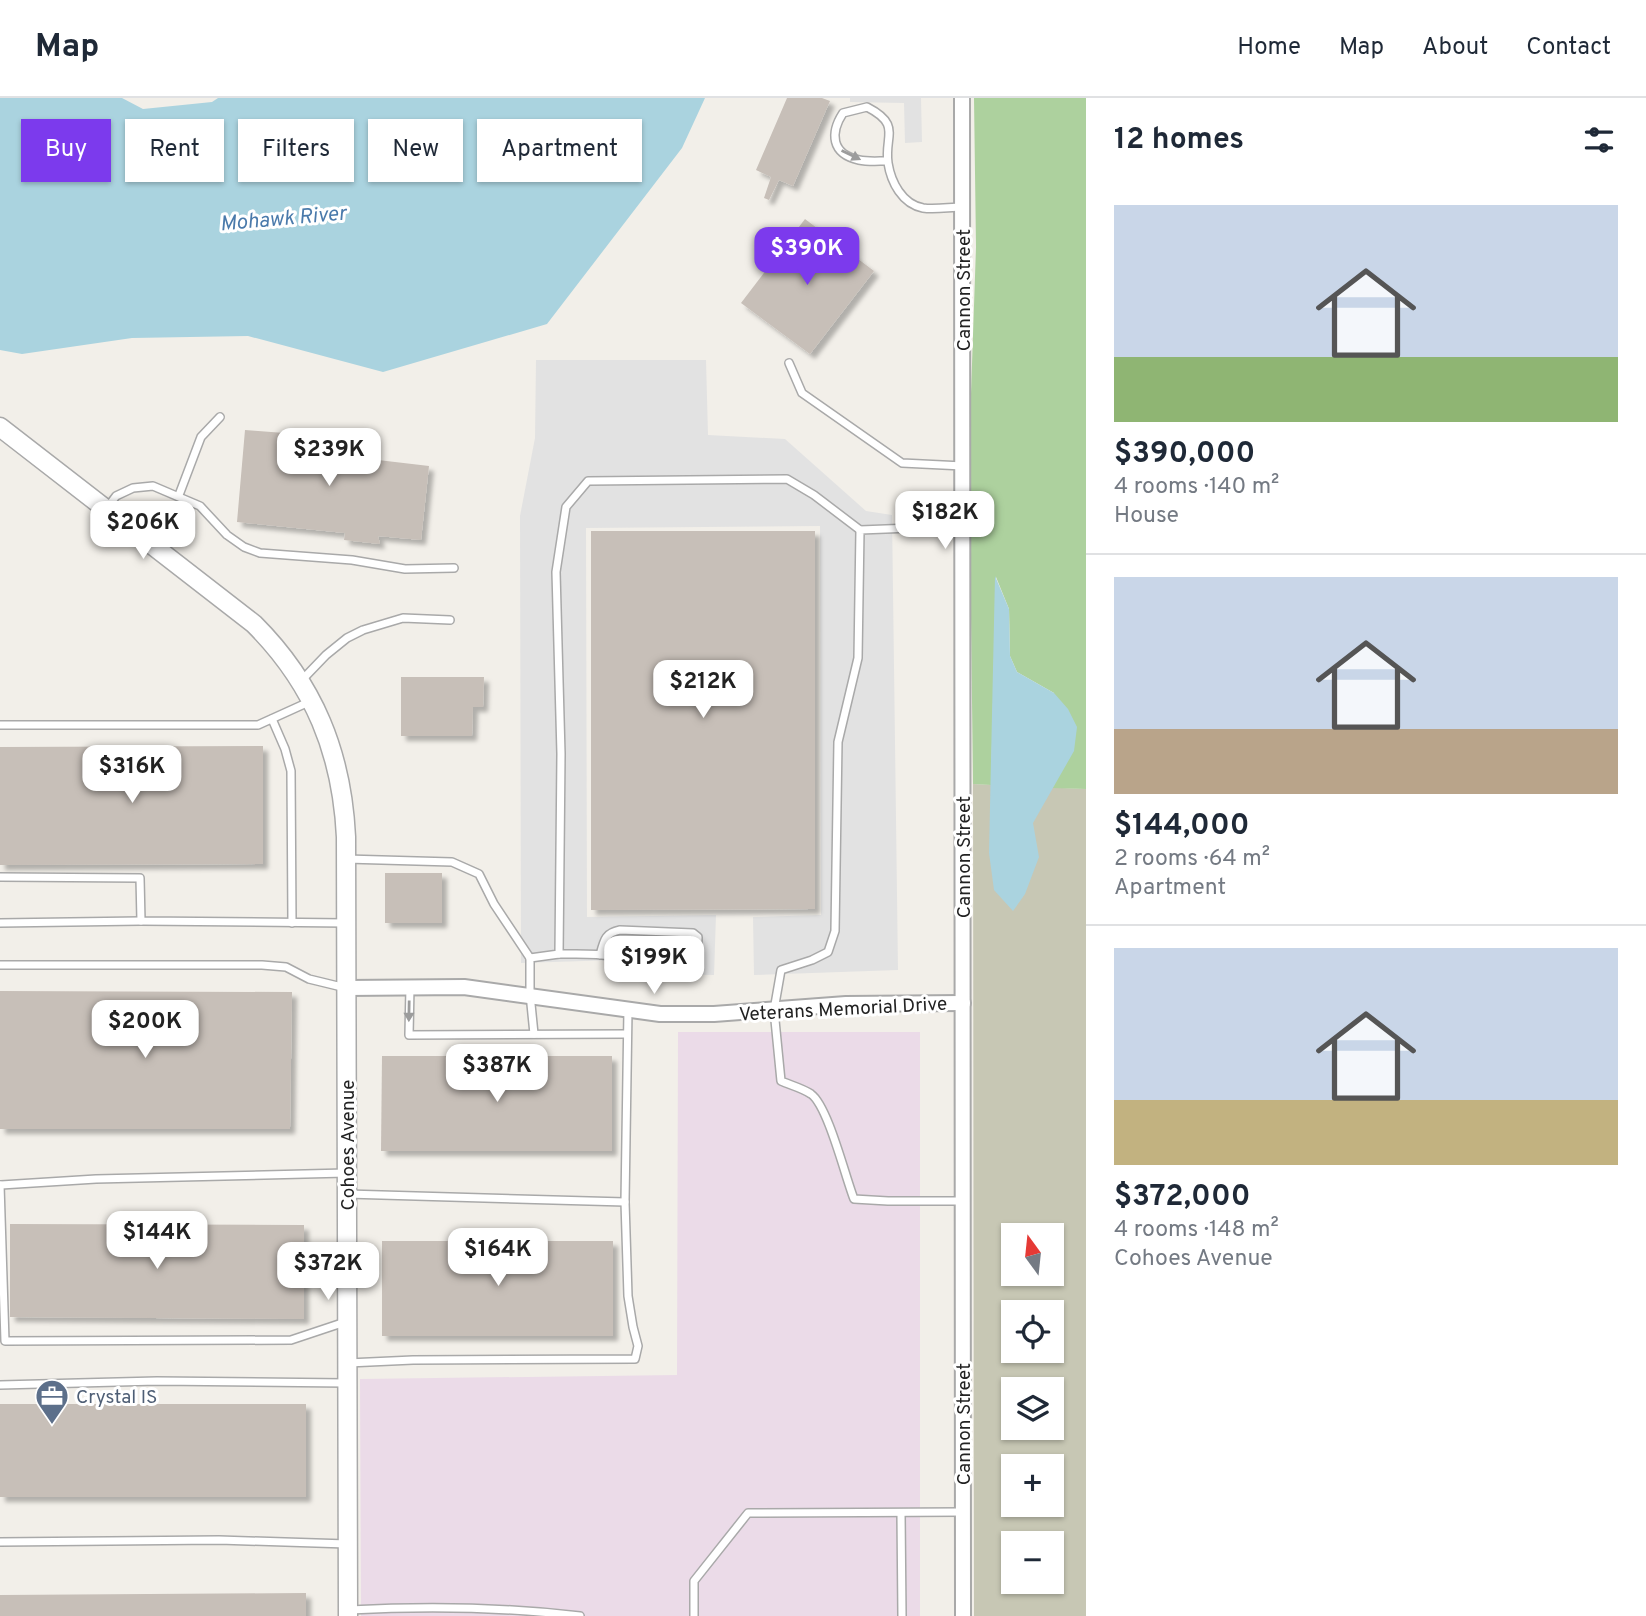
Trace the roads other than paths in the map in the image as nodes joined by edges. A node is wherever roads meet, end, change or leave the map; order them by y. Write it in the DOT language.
graph roads {
  1 [pos="962,98"];
  2 [pos="887,161"];
  3 [pos="963,207"];
  4 [pos="789,363"];
  5 [pos="220,417"];
  6 [pos="0,427"];
  7 [pos="963,466"];
  8 [pos="179,495"];
  9 [pos="106,509"];
  10 [pos="963,526"];
  11 [pos="860,530"];
  12 [pos="454,568"];
  13 [pos="450,620"];
  14 [pos="300,682"];
  15 [pos="312,701"];
  16 [pos="272,719"];
  17 [pos="0,725"];
  18 [pos="346,859"];
  19 [pos="0,877"];
  20 [pos="141,921"];
  21 [pos="0,923"];
  22 [pos="292,923"];
  23 [pos="346,923"];
  24 [pos="559,954"];
  25 [pos="600,955"];
  26 [pos="530,958"];
  27 [pos="0,965"];
  28 [pos="410,987"];
  29 [pos="346,988"];
  30 [pos="530,995"];
  31 [pos="963,1003"];
  32 [pos="628,1010"];
  33 [pos="774,1010"];
  34 [pos="534,1034"];
  35 [pos="627,1034"];
  36 [pos="347,1173"];
  37 [pos="1,1185"];
  38 [pos="347,1194"];
  39 [pos="963,1201"];
  40 [pos="625,1202"];
  41 [pos="347,1322"];
  42 [pos="347,1363"];
  43 [pos="347,1383"];
  44 [pos="0,1385"];
  45 [pos="962,1512"];
  46 [pos="901,1513"];
  47 [pos="0,1542"];
  48 [pos="348,1544"];
  49 [pos="348,1613"];
  50 [pos="580,1616"];
  51 [pos="694,1616"];
  52 [pos="902,1616"];
  53 [pos="962,1616"];
  1 -- 3 [label="street, Cannon Street"];
  2 -- 2 [label="lane, one-way"];
  2 -- 3 [label="lane"];
  3 -- 7 [label="street, Cannon Street"];
  4 -- 7 [label="lane"];
  5 -- 8 [label="lane"];
  6 -- 9 [label="street, Cohoes Avenue"];
  7 -- 10 [label="street, Cannon Street"];
  8 -- 9 [label="lane"];
  8 -- 12 [label="lane"];
  9 -- 14 [label="street, Cohoes Avenue"];
  10 -- 11 [label="lane"];
  10 -- 31 [label="street, Cannon Street"];
  11 -- 24 [label="lane"];
  11 -- 33 [label="lane"];
  13 -- 14 [label="lane"];
  14 -- 15 [label="street, Cohoes Avenue"];
  15 -- 16 [label="lane"];
  15 -- 18 [label="street, Cohoes Avenue"];
  16 -- 17 [label="lane"];
  16 -- 22 [label="lane"];
  18 -- 23 [label="street, Cohoes Avenue"];
  18 -- 26 [label="lane"];
  19 -- 20 [label="lane"];
  20 -- 21 [label="lane"];
  20 -- 22 [label="lane"];
  22 -- 23 [label="lane"];
  23 -- 29 [label="street, Cohoes Avenue"];
  24 -- 25 [label="lane"];
  24 -- 26 [label="lane"];
  25 -- 25 [label="lane"];
  26 -- 30 [label="lane"];
  27 -- 29 [label="lane"];
  28 -- 29 [label="street, Veterans Memorial Drive"];
  28 -- 30 [label="street, Veterans Memorial Drive"];
  28 -- 34 [label="lane, one-way"];
  29 -- 36 [label="street, Cohoes Avenue"];
  30 -- 32 [label="street, Veterans Memorial Drive"];
  30 -- 34 [label="lane"];
  31 -- 33 [label="street, Veterans Memorial Drive"];
  31 -- 39 [label="street, Cannon Street"];
  32 -- 33 [label="street, Veterans Memorial Drive"];
  32 -- 35 [label="lane"];
  33 -- 39 [label="lane"];
  34 -- 35 [label="lane"];
  35 -- 40 [label="lane"];
  36 -- 37 [label="lane"];
  36 -- 38 [label="street, Cohoes Avenue"];
  37 -- 41 [label="lane"];
  38 -- 40 [label="lane"];
  38 -- 41 [label="street, Cohoes Avenue"];
  39 -- 45 [label="street, Cannon Street"];
  40 -- 42 [label="lane"];
  41 -- 42 [label="street, Cohoes Avenue"];
  42 -- 43 [label="street, Cohoes Avenue"];
  43 -- 44 [label="lane"];
  43 -- 48 [label="street, Cohoes Avenue"];
  45 -- 46 [label="lane"];
  45 -- 53 [label="street, Cannon Street"];
  46 -- 51 [label="lane"];
  46 -- 52 [label="lane"];
  47 -- 48 [label="lane"];
  48 -- 49 [label="street, Cohoes Avenue"];
  49 -- 50 [label="lane"];
}
